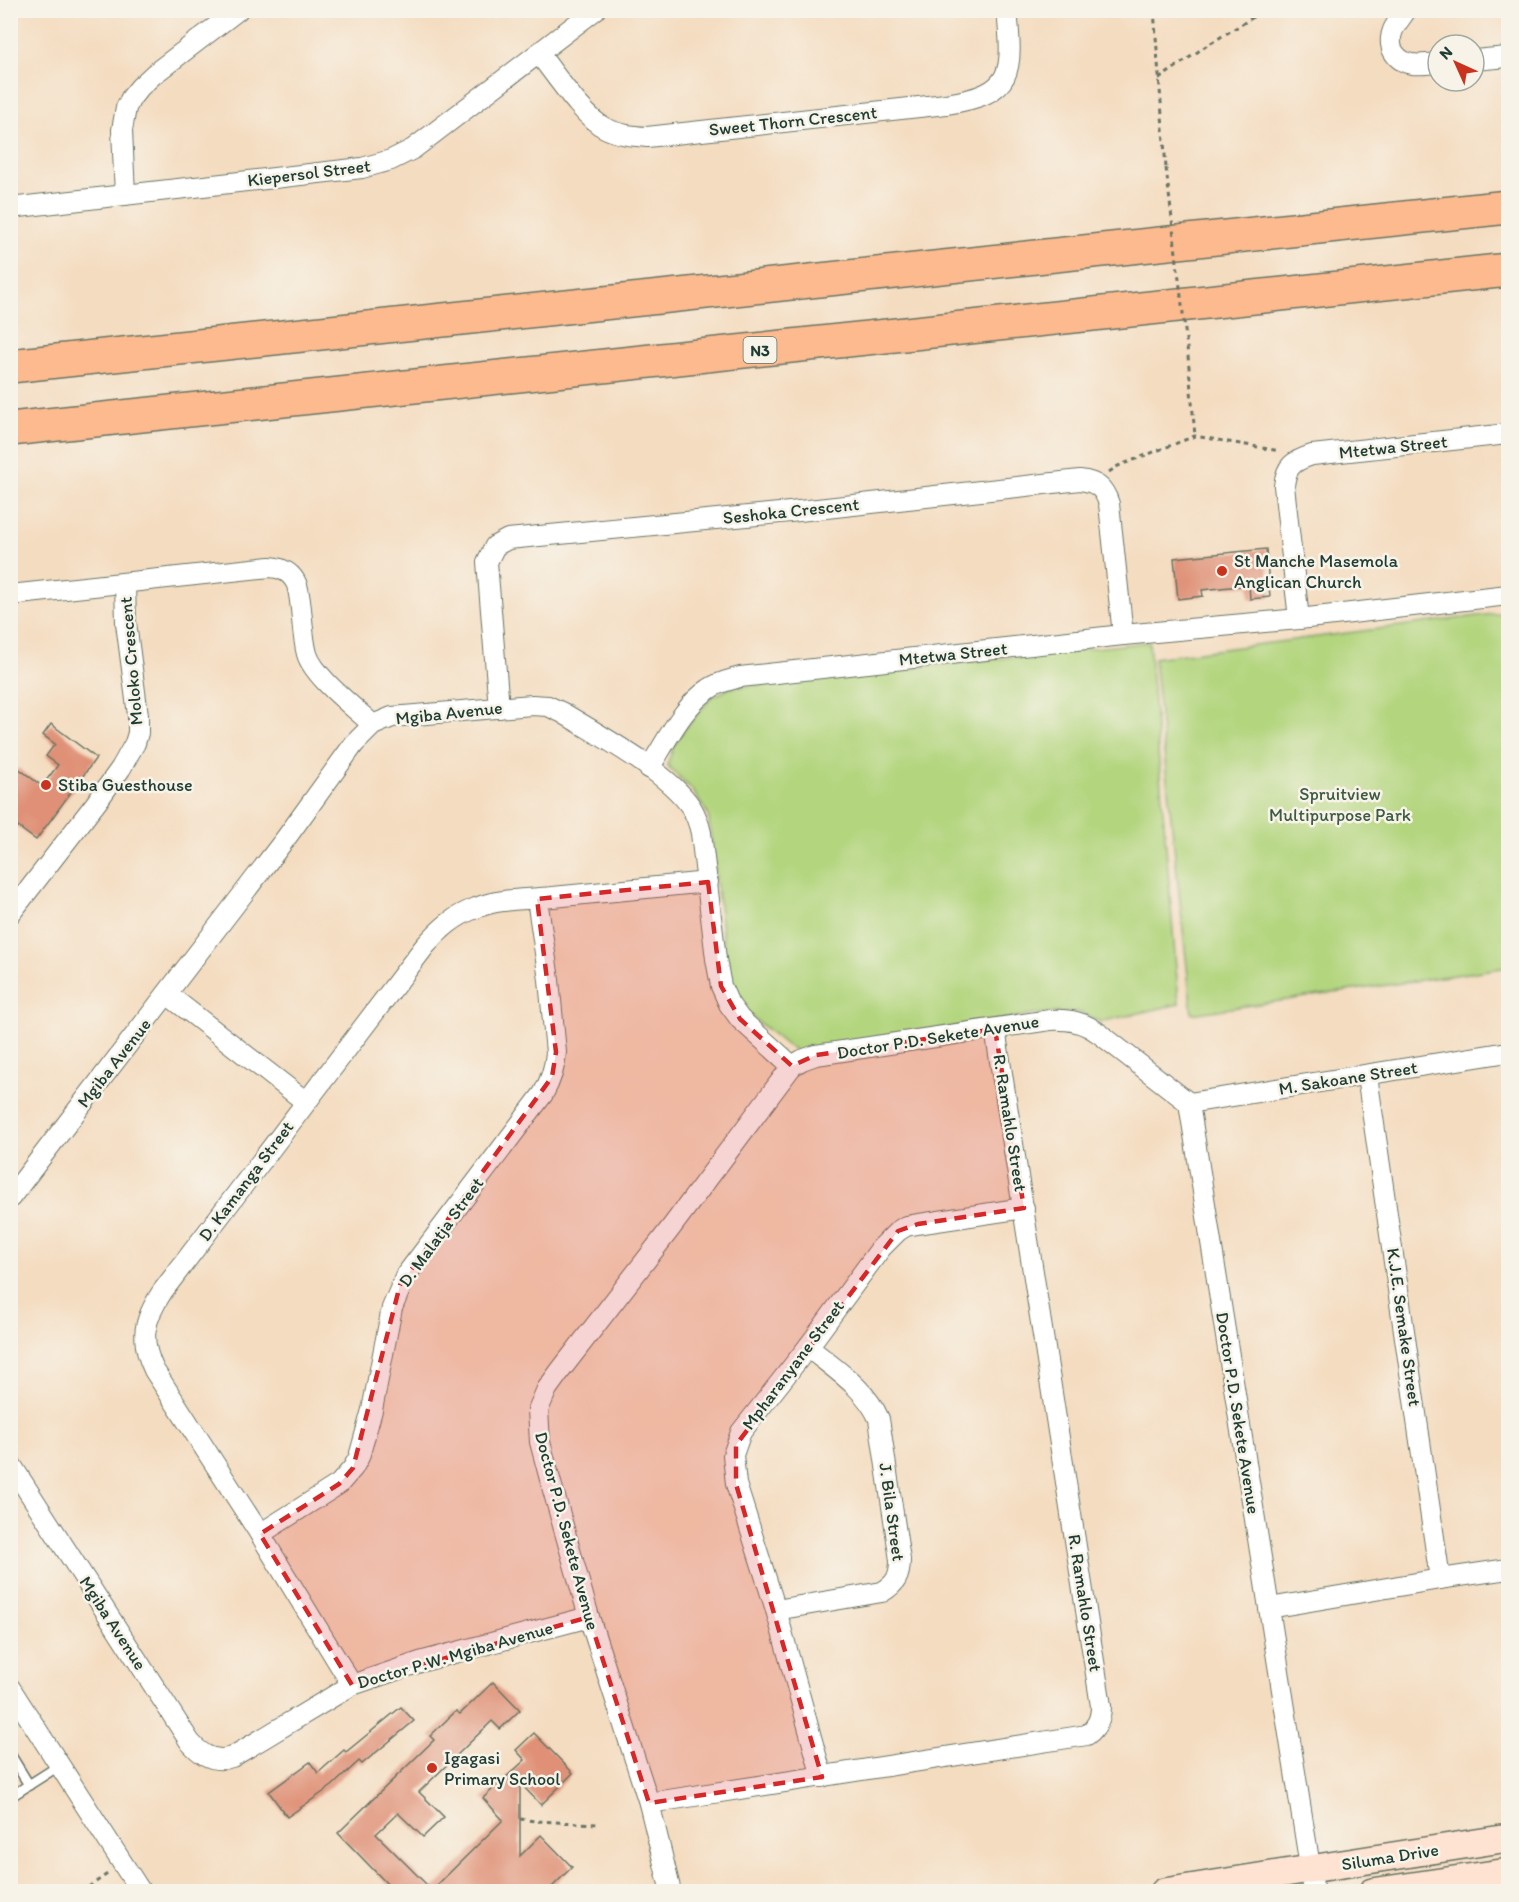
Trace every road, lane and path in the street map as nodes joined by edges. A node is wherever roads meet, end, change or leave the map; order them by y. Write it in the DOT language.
graph roads {
  1 [pos="238,10"];
  2 [pos="595,10"];
  3 [pos="1006,10"];
  4 [pos="1154,10"];
  5 [pos="1265,10"];
  6 [pos="1406,10"];
  7 [pos="539,54"];
  8 [pos="1509,57"];
  9 [pos="1486,59"];
  10 [pos="1426,64"];
  11 [pos="1160,79"];
  12 [pos="125,195"];
  13 [pos="1509,207"];
  14 [pos="10,208"];
  15 [pos="1509,270"];
  16 [pos="10,366"];
  17 [pos="10,429"];
  18 [pos="1509,434"];
  19 [pos="1195,436"];
  20 [pos="1294,463"];
  21 [pos="1100,486"];
  22 [pos="125,583"];
  23 [pos="10,595"];
  24 [pos="1509,595"];
  25 [pos="1299,619"];
  26 [pos="1123,635"];
  27 [pos="499,708"];
  28 [pos="373,724"];
  29 [pos="649,768"];
  30 [pos="708,882"];
  31 [pos="537,899"];
  32 [pos="10,914"];
  33 [pos="167,994"];
  34 [pos="995,1029"];
  35 [pos="1509,1052"];
  36 [pos="792,1066"];
  37 [pos="1367,1076"];
  38 [pos="306,1102"];
  39 [pos="1188,1103"];
  40 [pos="10,1198"];
  41 [pos="1024,1208"];
  42 [pos="808,1347"];
  43 [pos="10,1463"];
  44 [pos="260,1534"];
  45 [pos="1509,1569"];
  46 [pos="1440,1579"];
  47 [pos="1269,1608"];
  48 [pos="776,1610"];
  49 [pos="589,1617"];
  50 [pos="352,1685"];
  51 [pos="10,1688"];
  52 [pos="10,1754"];
  53 [pos="232,1757"];
  54 [pos="60,1765"];
  55 [pos="822,1777"];
  56 [pos="29,1785"];
  57 [pos="10,1797"];
  58 [pos="649,1803"];
  59 [pos="520,1819"];
  60 [pos="599,1824"];
  61 [pos="1509,1838"];
  62 [pos="123,1864"];
  63 [pos="1509,1872"];
  64 [pos="1312,1881"];
  65 [pos="81,1892"];
  66 [pos="141,1892"];
  67 [pos="671,1892"];
  68 [pos="1164,1892"];
  69 [pos="1372,1892"];
  1 -- 12 [label="street"];
  2 -- 7 [label="street, Kiepersol Street"];
  3 -- 7 [label="street, Sweet Thorn Crescent"];
  4 -- 11 [label="path"];
  5 -- 11 [label="path"];
  6 -- 10 [label="street"];
  7 -- 12 [label="street, Kiepersol Street"];
  8 -- 9 [label="street"];
  11 -- 19 [label="path, bridge"];
  12 -- 14 [label="street, Kiepersol Street"];
  13 -- 16 [label="highway"];
  15 -- 17 [label="highway, N3"];
  18 -- 20 [label="street, Mtetwa Street"];
  19 -- 20 [label="path"];
  19 -- 21 [label="path"];
  20 -- 25 [label="street"];
  21 -- 26 [label="street"];
  21 -- 27 [label="street, Seshoka Crescent"];
  22 -- 23 [label="street, Moloko Crescent"];
  22 -- 28 [label="street, Moloko Crescent"];
  22 -- 32 [label="street, Moloko Crescent"];
  24 -- 25 [label="street, Mtetwa Street"];
  25 -- 26 [label="street, Mtetwa Street"];
  26 -- 29 [label="street, Mtetwa Street"];
  27 -- 28 [label="street, Mgiba Avenue"];
  27 -- 29 [label="street, Mgiba Avenue"];
  28 -- 33 [label="street, Mgiba Avenue"];
  29 -- 30 [label="street, Mgiba Avenue"];
  30 -- 31 [label="street, D. Kamanga Street"];
  30 -- 36 [label="street, Mgiba Avenue"];
  31 -- 38 [label="street, D. Kamanga Street"];
  31 -- 44 [label="street, D. Malatja Street"];
  33 -- 38 [label="street"];
  33 -- 40 [label="street, Mgiba Avenue"];
  34 -- 36 [label="street, Doctor P.D. Sekete Avenue"];
  34 -- 39 [label="street, Doctor P.D. Sekete Avenue"];
  34 -- 41 [label="street, R. Ramahlo Street"];
  35 -- 37 [label="street, M. Sakoane Street"];
  36 -- 49 [label="street, Doctor P.D. Sekete Avenue"];
  37 -- 39 [label="street, M. Sakoane Street"];
  37 -- 46 [label="street, K.J.E. Semake Street"];
  38 -- 44 [label="street, D. Kamanga Street"];
  39 -- 47 [label="street, Doctor P.D. Sekete Avenue"];
  41 -- 42 [label="street, Mpharanyane Street"];
  41 -- 55 [label="street, R. Ramahlo Street"];
  42 -- 48 [label="street, Mpharanyane Street"];
  42 -- 48 [label="street, J. Bila Street"];
  43 -- 53 [label="street, Mgiba Avenue"];
  44 -- 50 [label="street, D. Kamanga Street"];
  45 -- 46 [label="street"];
  46 -- 47 [label="street"];
  47 -- 64 [label="street, Doctor P.D. Sekete Avenue"];
  48 -- 55 [label="street, Mpharanyane Street"];
  49 -- 50 [label="street, Doctor P.W. Mgiba Avenue"];
  49 -- 58 [label="street, Doctor P.D. Sekete Avenue"];
  50 -- 53 [label="street, Doctor P.W. Mgiba Avenue"];
  51 -- 54 [label="street"];
  52 -- 56 [label="lane"];
  54 -- 56 [label="lane"];
  54 -- 62 [label="street"];
  55 -- 58 [label="street, R. Ramahlo Street"];
  56 -- 57 [label="lane"];
  58 -- 67 [label="street, Doctor P.D. Sekete Avenue"];
  59 -- 60 [label="path"];
  61 -- 64 [label="street, Siluma Drive"];
  62 -- 65 [label="path"];
  62 -- 66 [label="street"];
  63 -- 69 [label="street, Siluma Drive"];
  64 -- 68 [label="street, Siluma Drive"];
}
